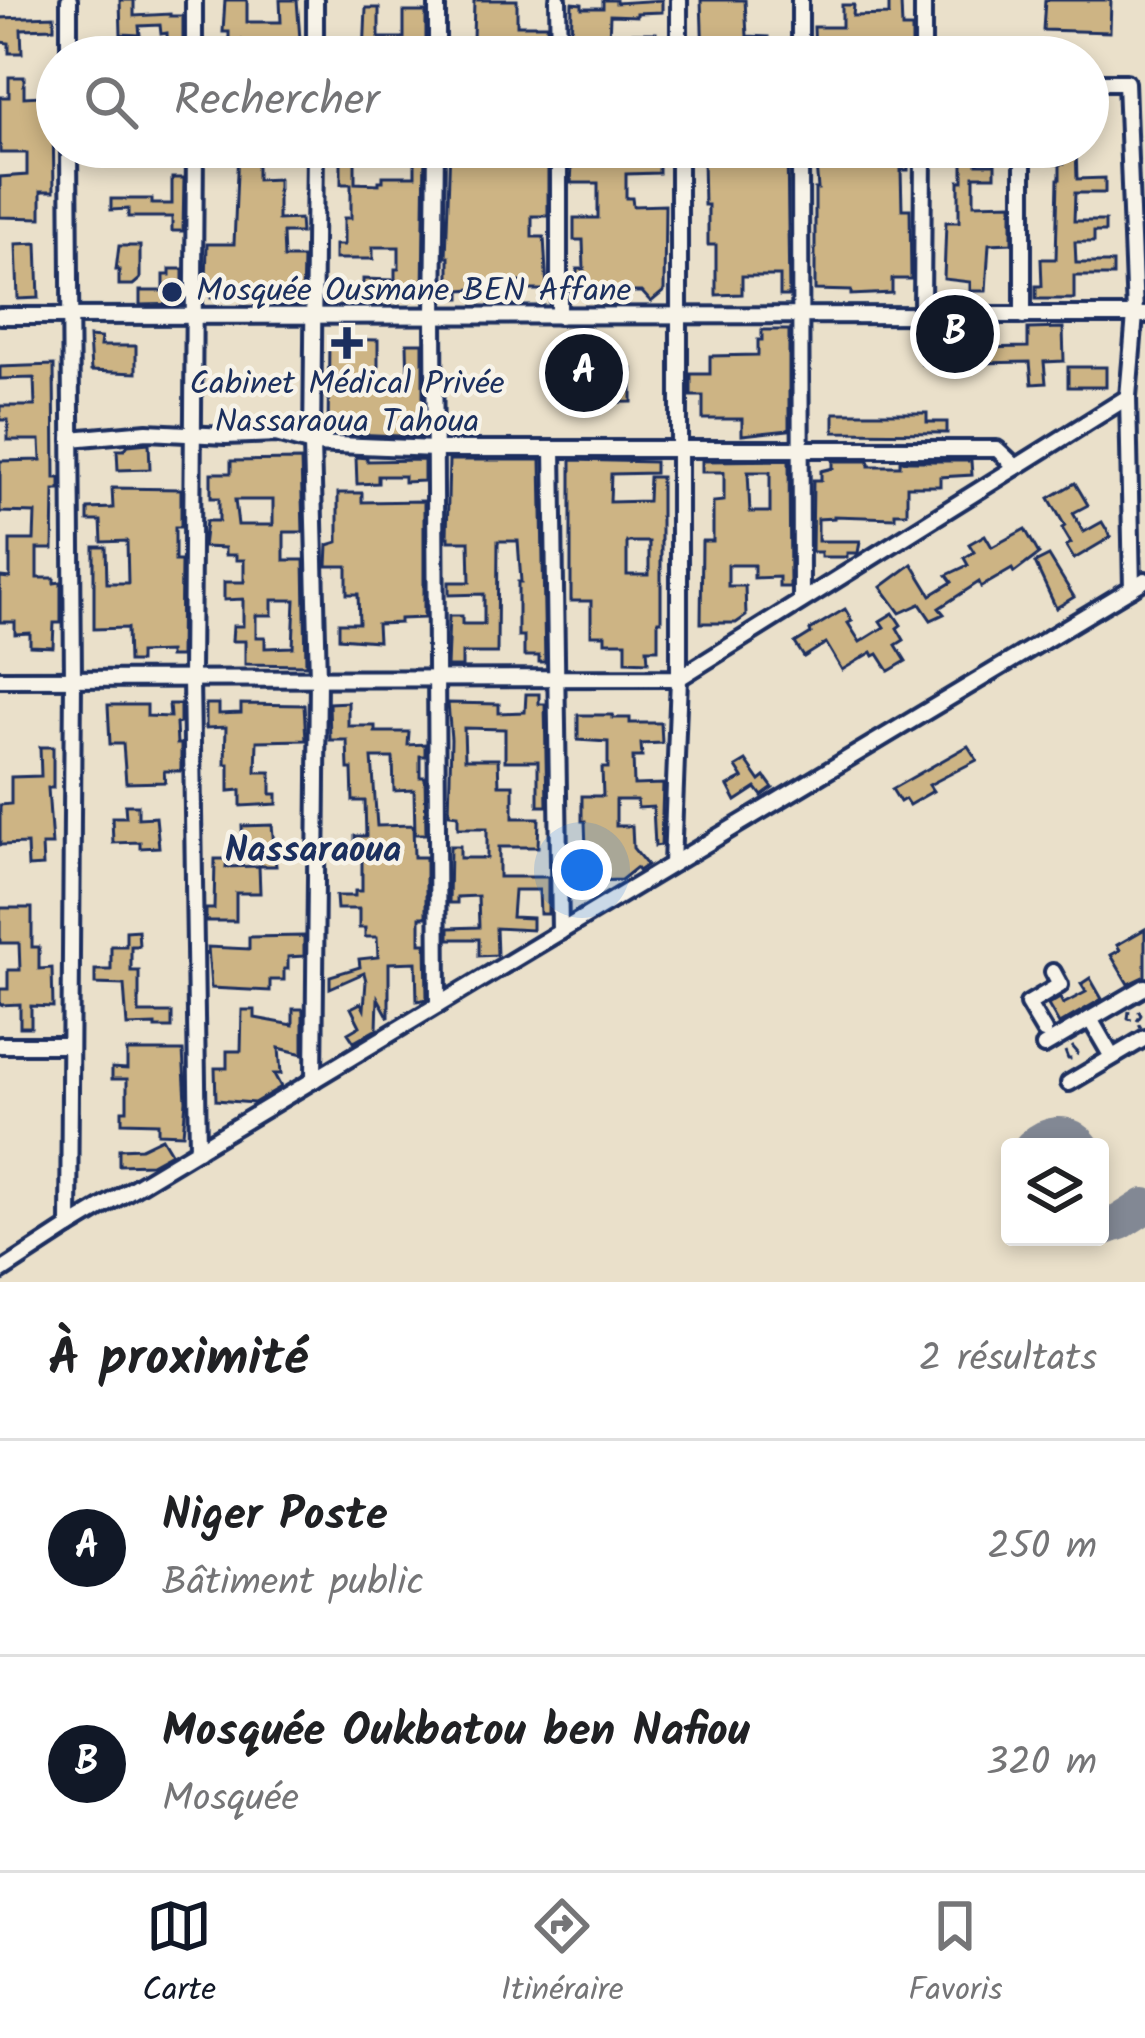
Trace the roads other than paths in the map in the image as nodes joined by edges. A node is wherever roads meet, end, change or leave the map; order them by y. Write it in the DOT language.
graph roads {
  1 [pos="69,0"];
  2 [pos="194,0"];
  3 [pos="315,0"];
  4 [pos="437,0"];
  5 [pos="558,0"];
  6 [pos="679,0"];
  7 [pos="800,0"];
  8 [pos="923,0"];
  9 [pos="69,36"];
  10 [pos="194,36"];
  11 [pos="315,36"];
  12 [pos="437,36"];
  13 [pos="559,36"];
  14 [pos="679,36"];
  15 [pos="800,36"];
  16 [pos="923,36"];
  17 [pos="1109,82"];
  18 [pos="69,168"];
  19 [pos="195,168"];
  20 [pos="315,168"];
  21 [pos="436,168"];
  22 [pos="559,168"];
  23 [pos="679,168"];
  24 [pos="800,168"];
  25 [pos="922,168"];
  26 [pos="1023,168"];
  27 [pos="315,315"];
  28 [pos="922,315"];
  29 [pos="1140,315"];
  30 [pos="0,316"];
  31 [pos="69,316"];
  32 [pos="194,316"];
  33 [pos="434,316"];
  34 [pos="560,316"];
  35 [pos="679,316"];
  36 [pos="799,316"];
  37 [pos="1023,316"];
  38 [pos="1129,397"];
  39 [pos="194,434"];
  40 [pos="71,439"];
  41 [pos="312,444"];
  42 [pos="435,449"];
  43 [pos="553,449"];
  44 [pos="679,449"];
  45 [pos="800,449"];
  46 [pos="1016,467"];
  47 [pos="1139,584"];
  48 [pos="801,601"];
  49 [pos="191,678"];
  50 [pos="318,678"];
  51 [pos="436,678"];
  52 [pos="556,678"];
  53 [pos="679,678"];
  54 [pos="0,679"];
  55 [pos="73,679"];
  56 [pos="673,864"];
  57 [pos="560,932"];
  58 [pos="1052,972"];
  59 [pos="1145,987"];
  60 [pos="438,1005"];
  61 [pos="1090,1019"];
  62 [pos="1145,1038"];
  63 [pos="0,1045"];
  64 [pos="70,1045"];
  65 [pos="1112,1057"];
  66 [pos="314,1080"];
  67 [pos="1069,1083"];
  68 [pos="198,1150"];
  69 [pos="69,1227"];
  70 [pos="0,1272"];
  1 -- 9 [label="street"];
  2 -- 10 [label="street"];
  3 -- 11 [label="street"];
  4 -- 12 [label="street"];
  5 -- 13 [label="street"];
  6 -- 14 [label="street"];
  7 -- 15 [label="street"];
  8 -- 16 [label="street"];
  17 -- 29 [label="street"];
  18 -- 31 [label="street"];
  19 -- 32 [label="street"];
  20 -- 27 [label="street"];
  21 -- 33 [label="street"];
  22 -- 34 [label="street"];
  23 -- 35 [label="street"];
  24 -- 36 [label="street"];
  25 -- 28 [label="street"];
  26 -- 37 [label="street"];
  27 -- 32 [label="street"];
  27 -- 33 [label="street"];
  27 -- 41 [label="street"];
  28 -- 36 [label="street"];
  28 -- 37 [label="street"];
  29 -- 37 [label="street"];
  29 -- 38 [label="street"];
  30 -- 31 [label="street"];
  31 -- 32 [label="street"];
  31 -- 40 [label="street"];
  32 -- 39 [label="street"];
  33 -- 34 [label="street"];
  33 -- 42 [label="street"];
  34 -- 35 [label="street"];
  35 -- 36 [label="street"];
  35 -- 44 [label="street"];
  36 -- 45 [label="street"];
  38 -- 46 [label="street"];
  38 -- 47 [label="street"];
  39 -- 40 [label="street"];
  39 -- 41 [label="street"];
  39 -- 49 [label="street"];
  40 -- 55 [label="street"];
  41 -- 42 [label="street"];
  41 -- 50 [label="street"];
  42 -- 43 [label="street"];
  42 -- 51 [label="street"];
  43 -- 44 [label="street"];
  43 -- 52 [label="street"];
  44 -- 45 [label="street"];
  44 -- 53 [label="street"];
  45 -- 46 [label="street"];
  45 -- 48 [label="street"];
  46 -- 48 [label="street"];
  47 -- 56 [label="street"];
  48 -- 53 [label="street"];
  49 -- 50 [label="street"];
  49 -- 55 [label="street"];
  49 -- 68 [label="street"];
  50 -- 51 [label="street"];
  50 -- 66 [label="street"];
  51 -- 52 [label="street"];
  51 -- 60 [label="street"];
  52 -- 53 [label="street"];
  52 -- 57 [label="street"];
  53 -- 56 [label="street"];
  54 -- 55 [label="street"];
  55 -- 64 [label="street"];
  56 -- 57 [label="street"];
  57 -- 60 [label="street"];
  58 -- 61 [label="street"];
  59 -- 61 [label="street"];
  60 -- 66 [label="street"];
  61 -- 65 [label="street"];
  62 -- 65 [label="street"];
  63 -- 64 [label="street"];
  64 -- 69 [label="street"];
  65 -- 67 [label="street"];
  66 -- 68 [label="street"];
  68 -- 69 [label="street"];
  69 -- 70 [label="street"];
}
